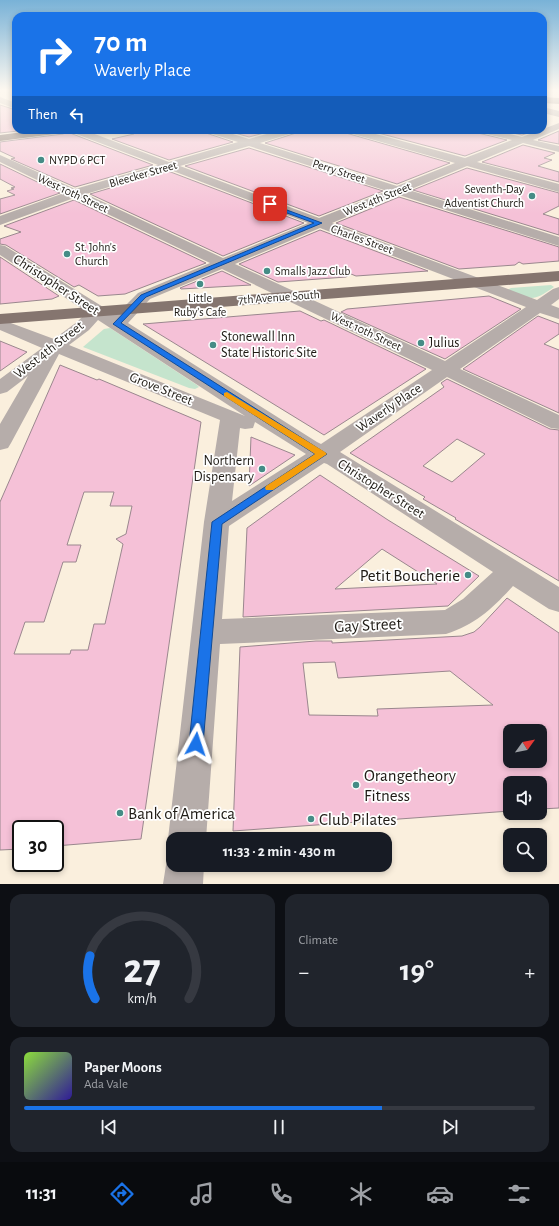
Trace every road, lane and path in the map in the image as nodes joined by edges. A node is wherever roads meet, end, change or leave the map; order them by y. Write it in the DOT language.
graph roads {
  1 [pos="31,134"];
  2 [pos="85,134"];
  3 [pos="222,134"];
  4 [pos="279,134"];
  5 [pos="364,134"];
  6 [pos="498,134"];
  7 [pos="538,134"];
  8 [pos="0,138"];
  9 [pos="522,140"];
  10 [pos="249,143"];
  11 [pos="559,149"];
  12 [pos="0,158"];
  13 [pos="466,162"];
  14 [pos="169,166"];
  15 [pos="559,188"];
  16 [pos="398,190"];
  17 [pos="75,194"];
  18 [pos="41,205"];
  19 [pos="0,216"];
  20 [pos="0,221"];
  21 [pos="319,223"];
  22 [pos="559,242"];
  23 [pos="0,249"];
  24 [pos="222,263"];
  25 [pos="559,276"];
  26 [pos="476,282"];
  27 [pos="559,292"];
  28 [pos="292,296"];
  29 [pos="538,306"];
  30 [pos="131,308"];
  31 [pos="97,311"];
  32 [pos="559,314"];
  33 [pos="0,319"];
  34 [pos="0,324"];
  35 [pos="117,324"];
  36 [pos="55,347"];
  37 [pos="446,369"];
  38 [pos="0,388"];
  39 [pos="231,418"];
  40 [pos="559,423"];
  41 [pos="0,444"];
  42 [pos="322,454"];
  43 [pos="217,522"];
  44 [pos="511,571"];
  45 [pos="559,601"];
  46 [pos="206,632"];
  47 [pos="188,832"];
  48 [pos="184,872"];
  49 [pos="183,884"];
  1 -- 8 [label="main road"];
  2 -- 14 [label="street, Charles Street"];
  3 -- 10 [label="street, Perry Street"];
  4 -- 10 [label="street, Bleecker Street"];
  5 -- 13 [label="street"];
  6 -- 9 [label="street"];
  7 -- 9 [label="street, West 4th Street"];
  9 -- 11 [label="street"];
  9 -- 13 [label="street, West 4th Street"];
  10 -- 14 [label="street, Bleecker Street"];
  10 -- 16 [label="street, Perry Street"];
  12 -- 17 [label="street, West 10th Street"];
  13 -- 15 [label="street"];
  13 -- 16 [label="street, West 4th Street"];
  14 -- 17 [label="street, Bleecker Street"];
  14 -- 21 [label="street, Charles Street"];
  16 -- 21 [label="street, West 4th Street"];
  16 -- 22 [label="street, Perry Street"];
  17 -- 18 [label="street, Bleecker Street"];
  17 -- 24 [label="street, West 10th Street"];
  18 -- 19 [label="street, Bleecker Street"];
  18 -- 20 [label="street, Bleecker Street"];
  21 -- 24 [label="street, West 4th Street"];
  21 -- 26 [label="street, Charles Street"];
  23 -- 31 [label="street, Christopher Street"];
  24 -- 28 [label="street, West 10th Street"];
  24 -- 30 [label="street, West 4th Street"];
  25 -- 26 [label="main road, 7th Avenue South"];
  26 -- 28 [label="main road, 7th Avenue South"];
  26 -- 29 [label="street, Charles Street"];
  27 -- 29 [label="street, Waverly Place"];
  28 -- 30 [label="main road, 7th Avenue South"];
  28 -- 37 [label="street, West 10th Street"];
  29 -- 32 [label="street, Charles Street"];
  29 -- 37 [label="street, Waverly Place"];
  30 -- 31 [label="main road, 7th Avenue South"];
  30 -- 35 [label="street, West 4th Street"];
  31 -- 33 [label="main road, 7th Avenue South"];
  31 -- 35 [label="street, Christopher Street"];
  31 -- 36 [label="street, West 4th Street"];
  34 -- 36 [label="street, Grove Street"];
  35 -- 42 [label="street, Christopher Street"];
  36 -- 38 [label="street, West 4th Street"];
  36 -- 39 [label="street, Grove Street"];
  36 -- 41 [label="street"];
  37 -- 40 [label="street, West 10th Street"];
  37 -- 42 [label="street, Waverly Place"];
  39 -- 42 [label="street, Grove Street"];
  39 -- 43 [label="street"];
  42 -- 43 [label="street, Waverly Place"];
  42 -- 44 [label="street, Christopher Street"];
  43 -- 46 [label="street"];
  44 -- 45 [label="street, Christopher Street"];
  44 -- 46 [label="street, Gay Street"];
  46 -- 47 [label="street"];
  48 -- 49 [label="street"];
}
